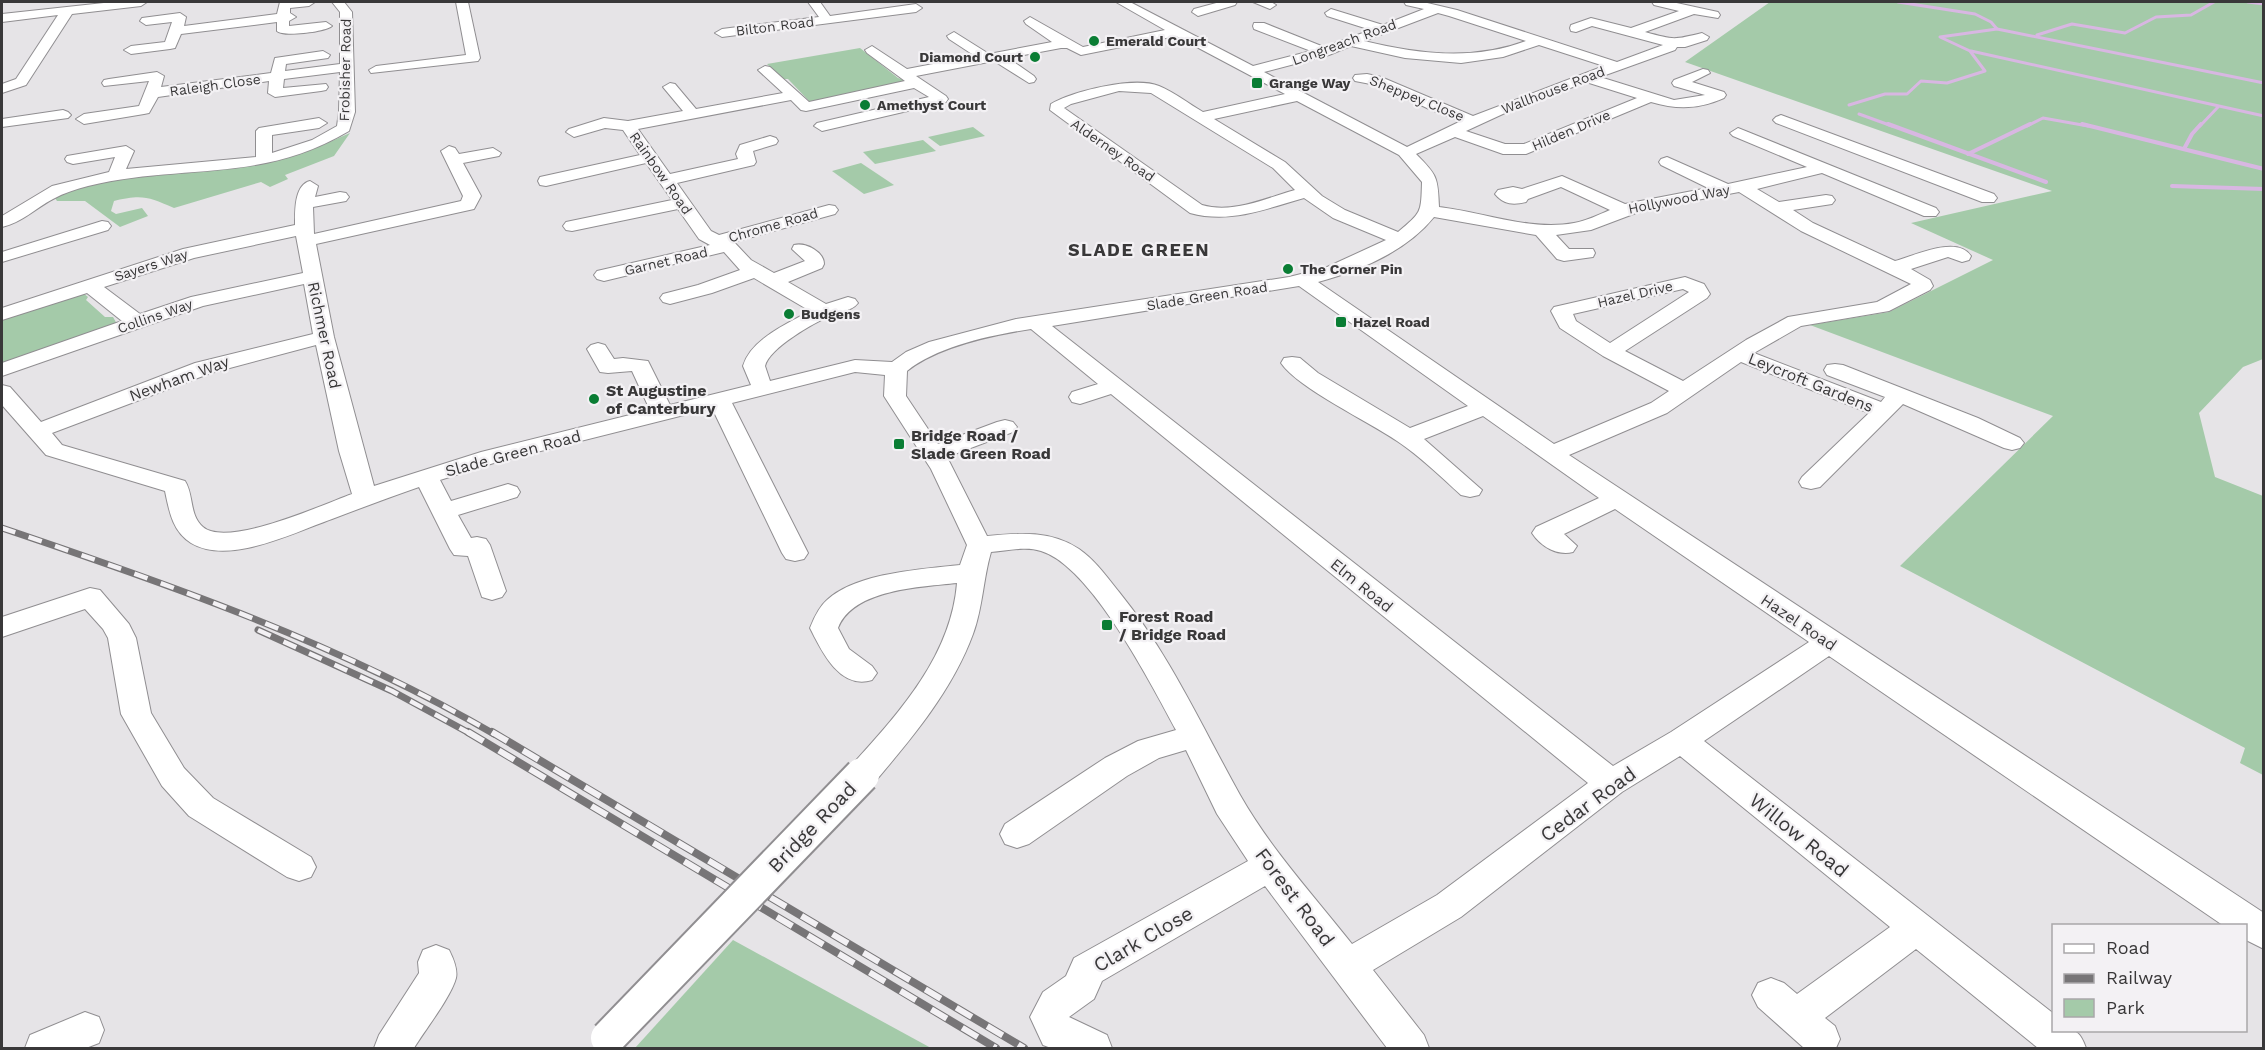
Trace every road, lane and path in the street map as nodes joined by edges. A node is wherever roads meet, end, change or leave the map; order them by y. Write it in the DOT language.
graph roads {
  1 [pos="141,2"];
  2 [pos="462,2"];
  3 [pos="814,2"];
  4 [pos="1122,2"];
  5 [pos="1231,2"];
  6 [pos="1410,2"];
  7 [pos="1658,2"];
  8 [pos="109,3"];
  9 [pos="338,7"];
  10 [pos="311,8"];
  11 [pos="916,8"];
  12 [pos="1438,9"];
  13 [pos="68,10"];
  14 [pos="1693,10"];
  15 [pos="1198,12"];
  16 [pos="1331,13"];
  17 [pos="1714,15"];
  18 [pos="2,18"];
  19 [pos="283,18"];
  20 [pos="827,20"];
  21 [pos="146,21"];
  22 [pos="1029,21"];
  23 [pos="326,26"];
  24 [pos="1259,26"];
  25 [pos="1576,28"];
  26 [pos="1383,29"];
  27 [pos="176,31"];
  28 [pos="1176,32"];
  29 [pos="1632,32"];
  30 [pos="722,33"];
  31 [pos="954,36"];
  32 [pos="1702,37"];
  33 [pos="1538,41"];
  34 [pos="1350,42"];
  35 [pos="1671,43"];
  36 [pos="1065,44"];
  37 [pos="131,50"];
  38 [pos="872,50"];
  39 [pos="1324,52"];
  40 [pos="323,55"];
  41 [pos="991,57"];
  42 [pos="1038,61"];
  43 [pos="1011,66"];
  44 [pos="1616,66"];
  45 [pos="346,67"];
  46 [pos="376,70"];
  47 [pos="765,70"];
  48 [pos="1250,70"];
  49 [pos="1703,73"];
  50 [pos="277,76"];
  51 [pos="1365,77"];
  52 [pos="1585,77"];
  53 [pos="910,79"];
  54 [pos="1029,79"];
  55 [pos="109,83"];
  56 [pos="321,87"];
  57 [pos="670,87"];
  58 [pos="2,89"];
  59 [pos="153,93"];
  60 [pos="1298,96"];
  61 [pos="1651,97"];
  62 [pos="800,101"];
  63 [pos="693,114"];
  64 [pos="63,115"];
  65 [pos="1201,117"];
  66 [pos="84,119"];
  67 [pos="1782,120"];
  68 [pos="1474,121"];
  69 [pos="2,123"];
  70 [pos="319,123"];
  71 [pos="628,126"];
  72 [pos="574,132"];
  73 [pos="1455,132"];
  74 [pos="1738,133"];
  75 [pos="1820,135"];
  76 [pos="770,141"];
  77 [pos="1776,148"];
  78 [pos="1405,152"];
  79 [pos="493,153"];
  80 [pos="649,158"];
  81 [pos="73,159"];
  82 [pos="264,159"];
  83 [pos="1667,162"];
  84 [pos="1823,168"];
  85 [pos="115,177"];
  86 [pos="1934,177"];
  87 [pos="666,180"];
  88 [pos="546,182"];
  89 [pos="310,186"];
  90 [pos="1743,187"];
  91 [pos="1725,189"];
  92 [pos="1306,192"];
  93 [pos="1882,192"];
  94 [pos="1522,195"];
  95 [pos="340,197"];
  96 [pos="1988,198"];
  97 [pos="1826,200"];
  98 [pos="682,203"];
  99 [pos="304,204"];
  100 [pos="1775,208"];
  101 [pos="829,210"];
  102 [pos="1623,210"];
  103 [pos="1430,211"];
  104 [pos="1930,212"];
  105 [pos="2,222"];
  106 [pos="102,226"];
  107 [pos="572,226"];
  108 [pos="1542,231"];
  109 [pos="2,234"];
  110 [pos="305,235"];
  111 [pos="1400,239"];
  112 [pos="722,243"];
  113 [pos="801,249"];
  114 [pos="26,250"];
  115 [pos="1586,253"];
  116 [pos="1962,256"];
  117 [pos="4,257"];
  118 [pos="1894,268"];
  119 [pos="755,271"];
  120 [pos="604,275"];
  121 [pos="313,276"];
  122 [pos="1304,280"];
  123 [pos="772,281"];
  124 [pos="89,285"];
  125 [pos="1345,286"];
  126 [pos="670,298"];
  127 [pos="848,303"];
  128 [pos="824,312"];
  129 [pos="2,314"];
  130 [pos="1821,316"];
  131 [pos="137,321"];
  132 [pos="1035,322"];
  133 [pos="1856,323"];
  134 [pos="324,337"];
  135 [pos="598,349"];
  136 [pos="1610,352"];
  137 [pos="1739,354"];
  138 [pos="1292,363"];
  139 [pos="897,369"];
  140 [pos="1835,369"];
  141 [pos="2,370"];
  142 [pos="1113,386"];
  143 [pos="763,388"];
  144 [pos="1685,391"];
  145 [pos="2,392"];
  146 [pos="1900,395"];
  147 [pos="1080,397"];
  148 [pos="719,400"];
  149 [pos="1483,408"];
  150 [pos="1884,411"];
  151 [pos="663,414"];
  152 [pos="1005,427"];
  153 [pos="37,431"];
  154 [pos="1408,437"];
  155 [pos="2012,443"];
  156 [pos="933,454"];
  157 [pos="1551,454"];
  158 [pos="426,476"];
  159 [pos="1811,482"];
  160 [pos="363,490"];
  161 [pos="1470,490"];
  162 [pos="508,492"];
  163 [pos="1617,499"];
  164 [pos="443,511"];
  165 [pos="1564,546"];
  166 [pos="795,554"];
  167 [pos="976,559"];
  168 [pos="492,591"];
  169 [pos="2,627"];
  170 [pos="1829,642"];
  171 [pos="862,674"];
  172 [pos="1195,736"];
  173 [pos="1682,740"];
  174 [pos="1611,783"];
  175 [pos="1017,834"];
  176 [pos="1270,866"];
  177 [pos="299,867"];
  178 [pos="1916,929"];
  179 [pos="2264,933"];
  180 [pos="436,962"];
  181 [pos="1347,966"];
  182 [pos="1796,1017"];
  183 [pos="604,1043"];
  184 [pos="393,1048"];
  185 [pos="1093,1048"];
  186 [pos="1410,1048"];
  187 [pos="2067,1048"];
  1 -- 8 [label="street"];
  2 -- 46 [label="street"];
  3 -- 20 [label="street, Bilton Road"];
  4 -- 28 [label="street"];
  5 -- 15 [label="street"];
  6 -- 12 [label="street"];
  7 -- 14 [label="street"];
  8 -- 13 [label="street"];
  9 -- 45 [label="street, Frobisher Road"];
  10 -- 19 [label="street"];
  11 -- 20 [label="street, Bilton Road"];
  12 -- 26 [label="street, Longreach Road"];
  12 -- 33 [label="street"];
  13 -- 18 [label="street"];
  13 -- 58 [label="street"];
  14 -- 17 [label="street"];
  14 -- 29 [label="street"];
  16 -- 26 [label="street"];
  19 -- 23 [label="street"];
  19 -- 27 [label="street"];
  20 -- 30 [label="street, Bilton Road"];
  21 -- 27 [label="street"];
  22 -- 36 [label="street, Rainbow Road"];
  24 -- 39 [label="street"];
  25 -- 29 [label="street"];
  26 -- 34 [label="street, Longreach Road"];
  27 -- 37 [label="street"];
  28 -- 36 [label="street, Rainbow Road"];
  28 -- 48 [label="street"];
  29 -- 35 [label="street"];
  31 -- 41 [label="street"];
  32 -- 35 [label="street, Wallhouse Road"];
  33 -- 34 [label="street"];
  33 -- 44 [label="street"];
  34 -- 39 [label="street, Longreach Road"];
  35 -- 44 [label="street, Wallhouse Road"];
  36 -- 41 [label="street, Rainbow Road"];
  38 -- 53 [label="street"];
  39 -- 48 [label="street, Longreach Road"];
  40 -- 50 [label="street, Raleigh Close"];
  41 -- 43 [label="street"];
  41 -- 53 [label="street, Rainbow Road"];
  42 -- 43 [label="street"];
  43 -- 54 [label="street"];
  44 -- 52 [label="street, Wallhouse Road"];
  45 -- 50 [label="street, Raleigh Close"];
  45 -- 82 [label="street, Frobisher Road"];
  47 -- 62 [label="street"];
  48 -- 60 [label="street"];
  49 -- 61 [label="street"];
  50 -- 56 [label="street, Raleigh Close"];
  50 -- 59 [label="street, Raleigh Close"];
  51 -- 68 [label="street, Sheppey Close"];
  52 -- 61 [label="street"];
  52 -- 68 [label="street, Wallhouse Road"];
  53 -- 62 [label="street, Rainbow Road"];
  53 -- 62 [label="street"];
  55 -- 59 [label="street, Raleigh Close"];
  57 -- 63 [label="street"];
  59 -- 66 [label="street, Raleigh Close"];
  60 -- 65 [label="street"];
  60 -- 78 [label="street"];
  61 -- 73 [label="street, Hilden Drive"];
  62 -- 63 [label="street, Rainbow Road"];
  63 -- 71 [label="street, Rainbow Road"];
  64 -- 69 [label="street"];
  65 -- 92 [label="street, Alderney Road"];
  65 -- 92 [label="street, Alderney Road"];
  67 -- 75 [label="street"];
  68 -- 73 [label="street, Wallhouse Road"];
  70 -- 82 [label="street, Frobisher Road"];
  71 -- 72 [label="street"];
  71 -- 80 [label="street, Rainbow Road"];
  73 -- 78 [label="street, Wallhouse Road"];
  74 -- 77 [label="street"];
  75 -- 77 [label="street"];
  75 -- 86 [label="street"];
  76 -- 87 [label="street"];
  77 -- 84 [label="street"];
  78 -- 103 [label="street"];
  79 -- 110 [label="street, Sayers Way"];
  80 -- 87 [label="street, Rainbow Road"];
  80 -- 88 [label="street"];
  81 -- 85 [label="street"];
  82 -- 85 [label="street, Frobisher Road"];
  83 -- 91 [label="street"];
  84 -- 90 [label="street, Hollywood Way"];
  84 -- 93 [label="street"];
  85 -- 105 [label="street, Frobisher Road"];
  86 -- 93 [label="street"];
  86 -- 96 [label="street"];
  87 -- 98 [label="street, Rainbow Road"];
  89 -- 99 [label="street, Richmer Road"];
  90 -- 91 [label="street, Hollywood Way"];
  90 -- 100 [label="street"];
  91 -- 102 [label="street, Hollywood Way"];
  92 -- 111 [label="street, Alderney Road"];
  93 -- 104 [label="street"];
  94 -- 102 [label="street"];
  95 -- 99 [label="street"];
  97 -- 100 [label="street"];
  98 -- 107 [label="street"];
  98 -- 112 [label="street, Rainbow Road"];
  99 -- 110 [label="street, Richmer Road"];
  100 -- 118 [label="street"];
  101 -- 112 [label="street, Chrome Road"];
  102 -- 108 [label="street, Hollywood Way"];
  103 -- 108 [label="street, Hollywood Way"];
  103 -- 111 [label="street, Slade Green Road"];
  106 -- 114 [label="street"];
  108 -- 115 [label="street"];
  109 -- 114 [label="street"];
  110 -- 121 [label="street, Richmer Road"];
  110 -- 124 [label="street, Sayers Way"];
  111 -- 125 [label="street, Slade Green Road"];
  112 -- 119 [label="street, Rainbow Road"];
  112 -- 120 [label="street, Garnet Road"];
  113 -- 123 [label="street"];
  114 -- 117 [label="street"];
  116 -- 118 [label="street"];
  118 -- 130 [label="street"];
  119 -- 123 [label="street, Rainbow Road"];
  119 -- 126 [label="street"];
  121 -- 131 [label="street, Collins Way"];
  121 -- 134 [label="street, Richmer Road"];
  122 -- 125 [label="street, Hazel Road"];
  122 -- 125 [label="street, Slade Green Road"];
  122 -- 132 [label="street, Slade Green Road"];
  123 -- 128 [label="street, Rainbow Road"];
  124 -- 129 [label="street, Sayers Way"];
  124 -- 131 [label="street"];
  125 -- 149 [label="street, Hazel Road"];
  127 -- 128 [label="street"];
  128 -- 143 [label="street"];
  130 -- 133 [label="street"];
  130 -- 137 [label="street"];
  131 -- 141 [label="street, Collins Way"];
  132 -- 139 [label="street, Slade Green Road"];
  132 -- 142 [label="street, Elm Road"];
  134 -- 153 [label="street, Newham Way"];
  134 -- 160 [label="street, Richmer Road"];
  135 -- 151 [label="street"];
  136 -- 136 [label="street, Hazel Drive"];
  136 -- 144 [label="street, Hazel Drive"];
  137 -- 144 [label="street"];
  137 -- 150 [label="street, Leycroft Gardens"];
  138 -- 154 [label="street"];
  139 -- 143 [label="street, Slade Green Road"];
  139 -- 156 [label="street"];
  140 -- 146 [label="street, Leycroft Gardens"];
  142 -- 147 [label="street"];
  142 -- 174 [label="street, Elm Road"];
  143 -- 148 [label="street, Slade Green Road"];
  144 -- 157 [label="street"];
  145 -- 153 [label="street"];
  146 -- 150 [label="street, Leycroft Gardens"];
  146 -- 155 [label="street, Leycroft Gardens"];
  148 -- 151 [label="street, Slade Green Road"];
  148 -- 166 [label="street"];
  149 -- 154 [label="street"];
  149 -- 157 [label="street, Hazel Road"];
  150 -- 159 [label="street, Leycroft Gardens"];
  151 -- 158 [label="street, Slade Green Road"];
  152 -- 156 [label="street"];
  153 -- 160 [label="street, Slade Green Road"];
  154 -- 161 [label="street"];
  156 -- 167 [label="street"];
  157 -- 163 [label="street, Hazel Road"];
  158 -- 160 [label="street, Slade Green Road"];
  158 -- 164 [label="street"];
  162 -- 164 [label="street"];
  163 -- 165 [label="street"];
  163 -- 170 [label="street, Hazel Road"];
  164 -- 168 [label="street"];
  167 -- 171 [label="street"];
  167 -- 172 [label="street, Forest Road"];
  167 -- 183 [label="street, Bridge Road, bridge"];
  169 -- 177 [label="street"];
  170 -- 173 [label="street, Cedar Road"];
  170 -- 179 [label="street, Hazel Road"];
  172 -- 175 [label="street"];
  172 -- 176 [label="street, Forest Road"];
  173 -- 174 [label="street, Cedar Road"];
  173 -- 178 [label="street, Willow Road"];
  174 -- 181 [label="street, Cedar Road"];
  176 -- 181 [label="street, Forest Road"];
  176 -- 185 [label="street, Clark Close"];
  178 -- 182 [label="street"];
  178 -- 187 [label="street, Willow Road"];
  180 -- 184 [label="street"];
  181 -- 186 [label="street, Forest Road"];
}
